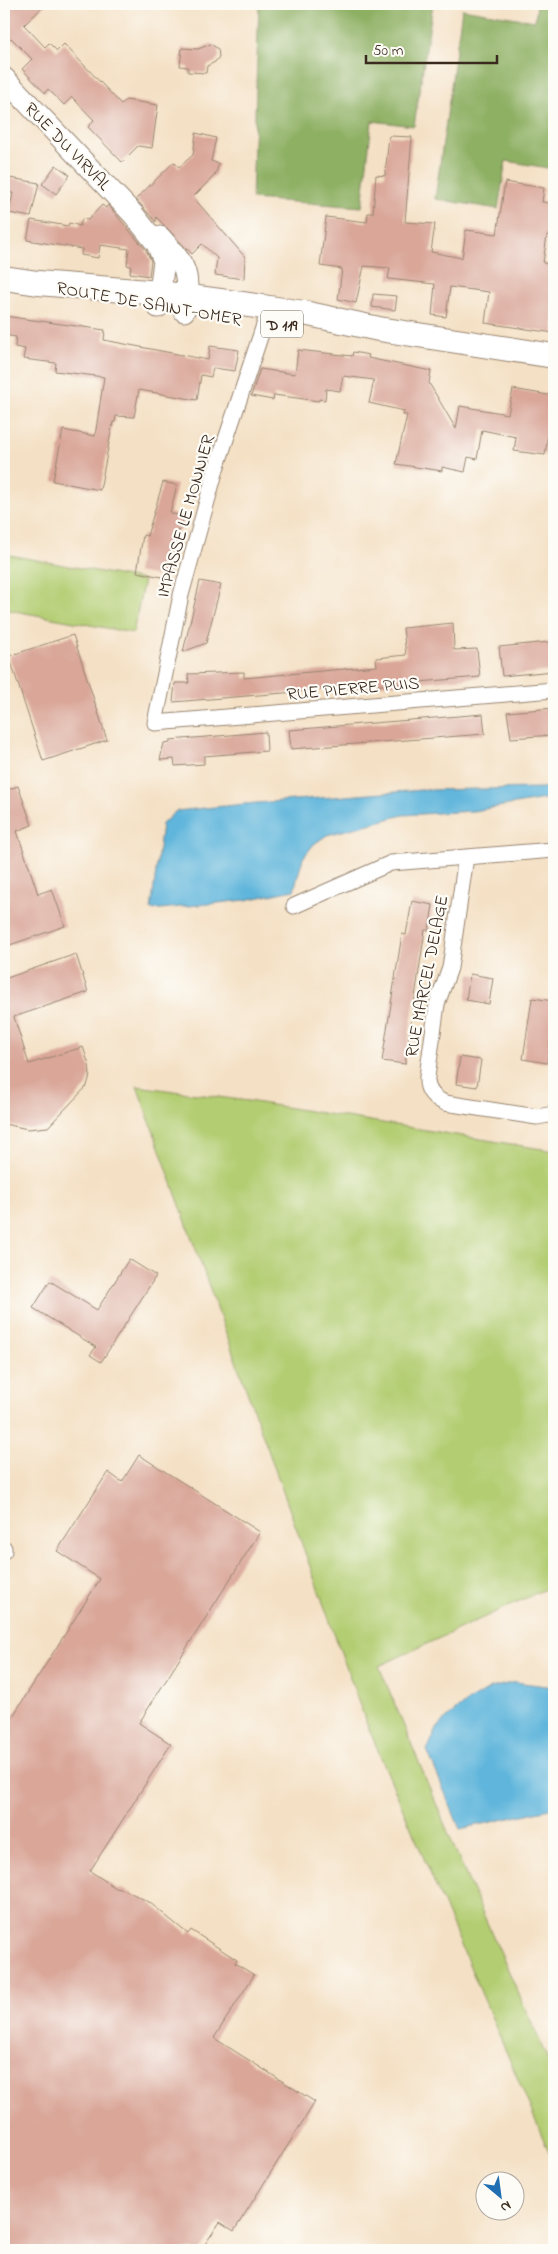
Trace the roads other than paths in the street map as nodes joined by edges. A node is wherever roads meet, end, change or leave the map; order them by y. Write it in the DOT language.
graph roads {
  1 [pos="4,78"];
  2 [pos="133,214"];
  3 [pos="4,278"];
  4 [pos="159,300"];
  5 [pos="185,304"];
  6 [pos="265,322"];
  7 [pos="380,329"];
  8 [pos="554,356"];
  9 [pos="554,690"];
  10 [pos="155,723"];
  11 [pos="554,850"];
  12 [pos="466,857"];
  13 [pos="294,906"];
  14 [pos="554,1114"];
  1 -- 2 [label="street, RUE DU VIRVAL"];
  2 -- 4 [label="street, RUE DU VIRVAL"];
  2 -- 5 [label="street, RUE DU VIRVAL"];
  3 -- 4 [label="main road, ROUTE DE SAINT-OMER / D 119"];
  4 -- 5 [label="main road, ROUTE DE SAINT-OMER / D 119"];
  5 -- 6 [label="main road, ROUTE DE SAINT-OMER / D 119"];
  5 -- 7 [label="main road, ROUTE DE SAINT-OMER / D 119"];
  6 -- 7 [label="main road, ROUTE DE SAINT-OMER / D 119"];
  6 -- 10 [label="street, IMPASSE LE MONNIER"];
  7 -- 8 [label="main road, ROUTE DE SAINT-OMER / D 119"];
  9 -- 10 [label="street, RUE PIERRE PUIS"];
  11 -- 12 [label="street"];
  12 -- 13 [label="street"];
  12 -- 14 [label="street, RUE MARCEL DELAGE"];
}
